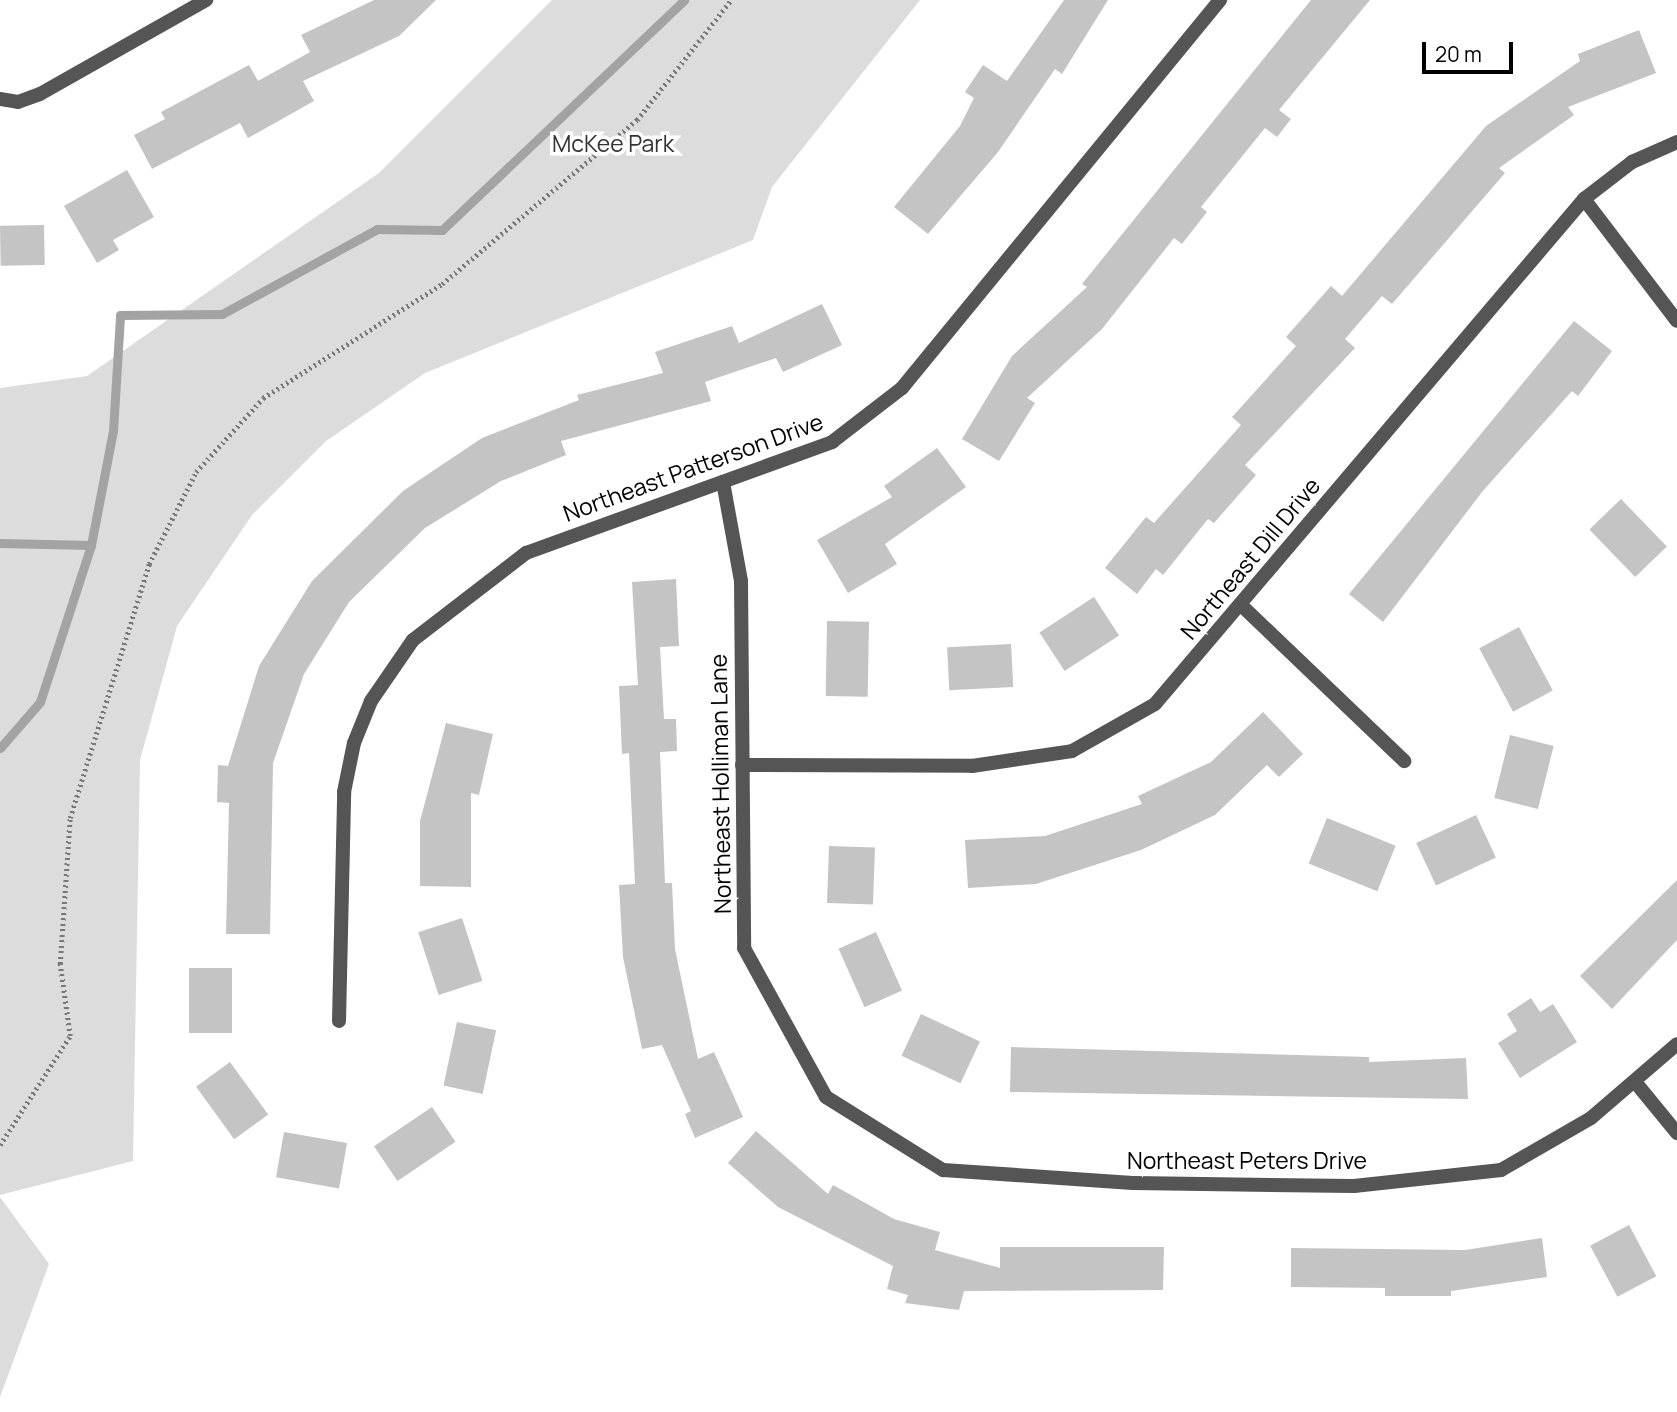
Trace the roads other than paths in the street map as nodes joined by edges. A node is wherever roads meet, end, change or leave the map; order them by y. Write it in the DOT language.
graph roads {
  1 [pos="206,0"];
  2 [pos="1220,0"];
  3 [pos="0,99"];
  4 [pos="1677,142"];
  5 [pos="1584,199"];
  6 [pos="1677,321"];
  7 [pos="723,482"];
  8 [pos="1241,605"];
  9 [pos="1404,761"];
  10 [pos="742,765"];
  11 [pos="339,1021"];
  12 [pos="1677,1044"];
  13 [pos="811,1071"];
  14 [pos="1636,1083"];
  15 [pos="1677,1132"];
  1 -- 3 [label="street"];
  2 -- 7 [label="street, Northeast Patterson Drive"];
  4 -- 5 [label="street, Northeast Dill Drive"];
  5 -- 6 [label="street"];
  5 -- 8 [label="street, Northeast Dill Drive"];
  7 -- 10 [label="street, Northeast Holliman Lane"];
  7 -- 11 [label="street, Northeast Patterson Drive"];
  8 -- 9 [label="street"];
  8 -- 10 [label="street, Northeast Dill Drive"];
  10 -- 13 [label="street, Northeast Holliman Lane"];
  12 -- 14 [label="street, Northeast Peters Drive"];
  13 -- 14 [label="street, Northeast Peters Drive"];
  14 -- 15 [label="street"];
}
